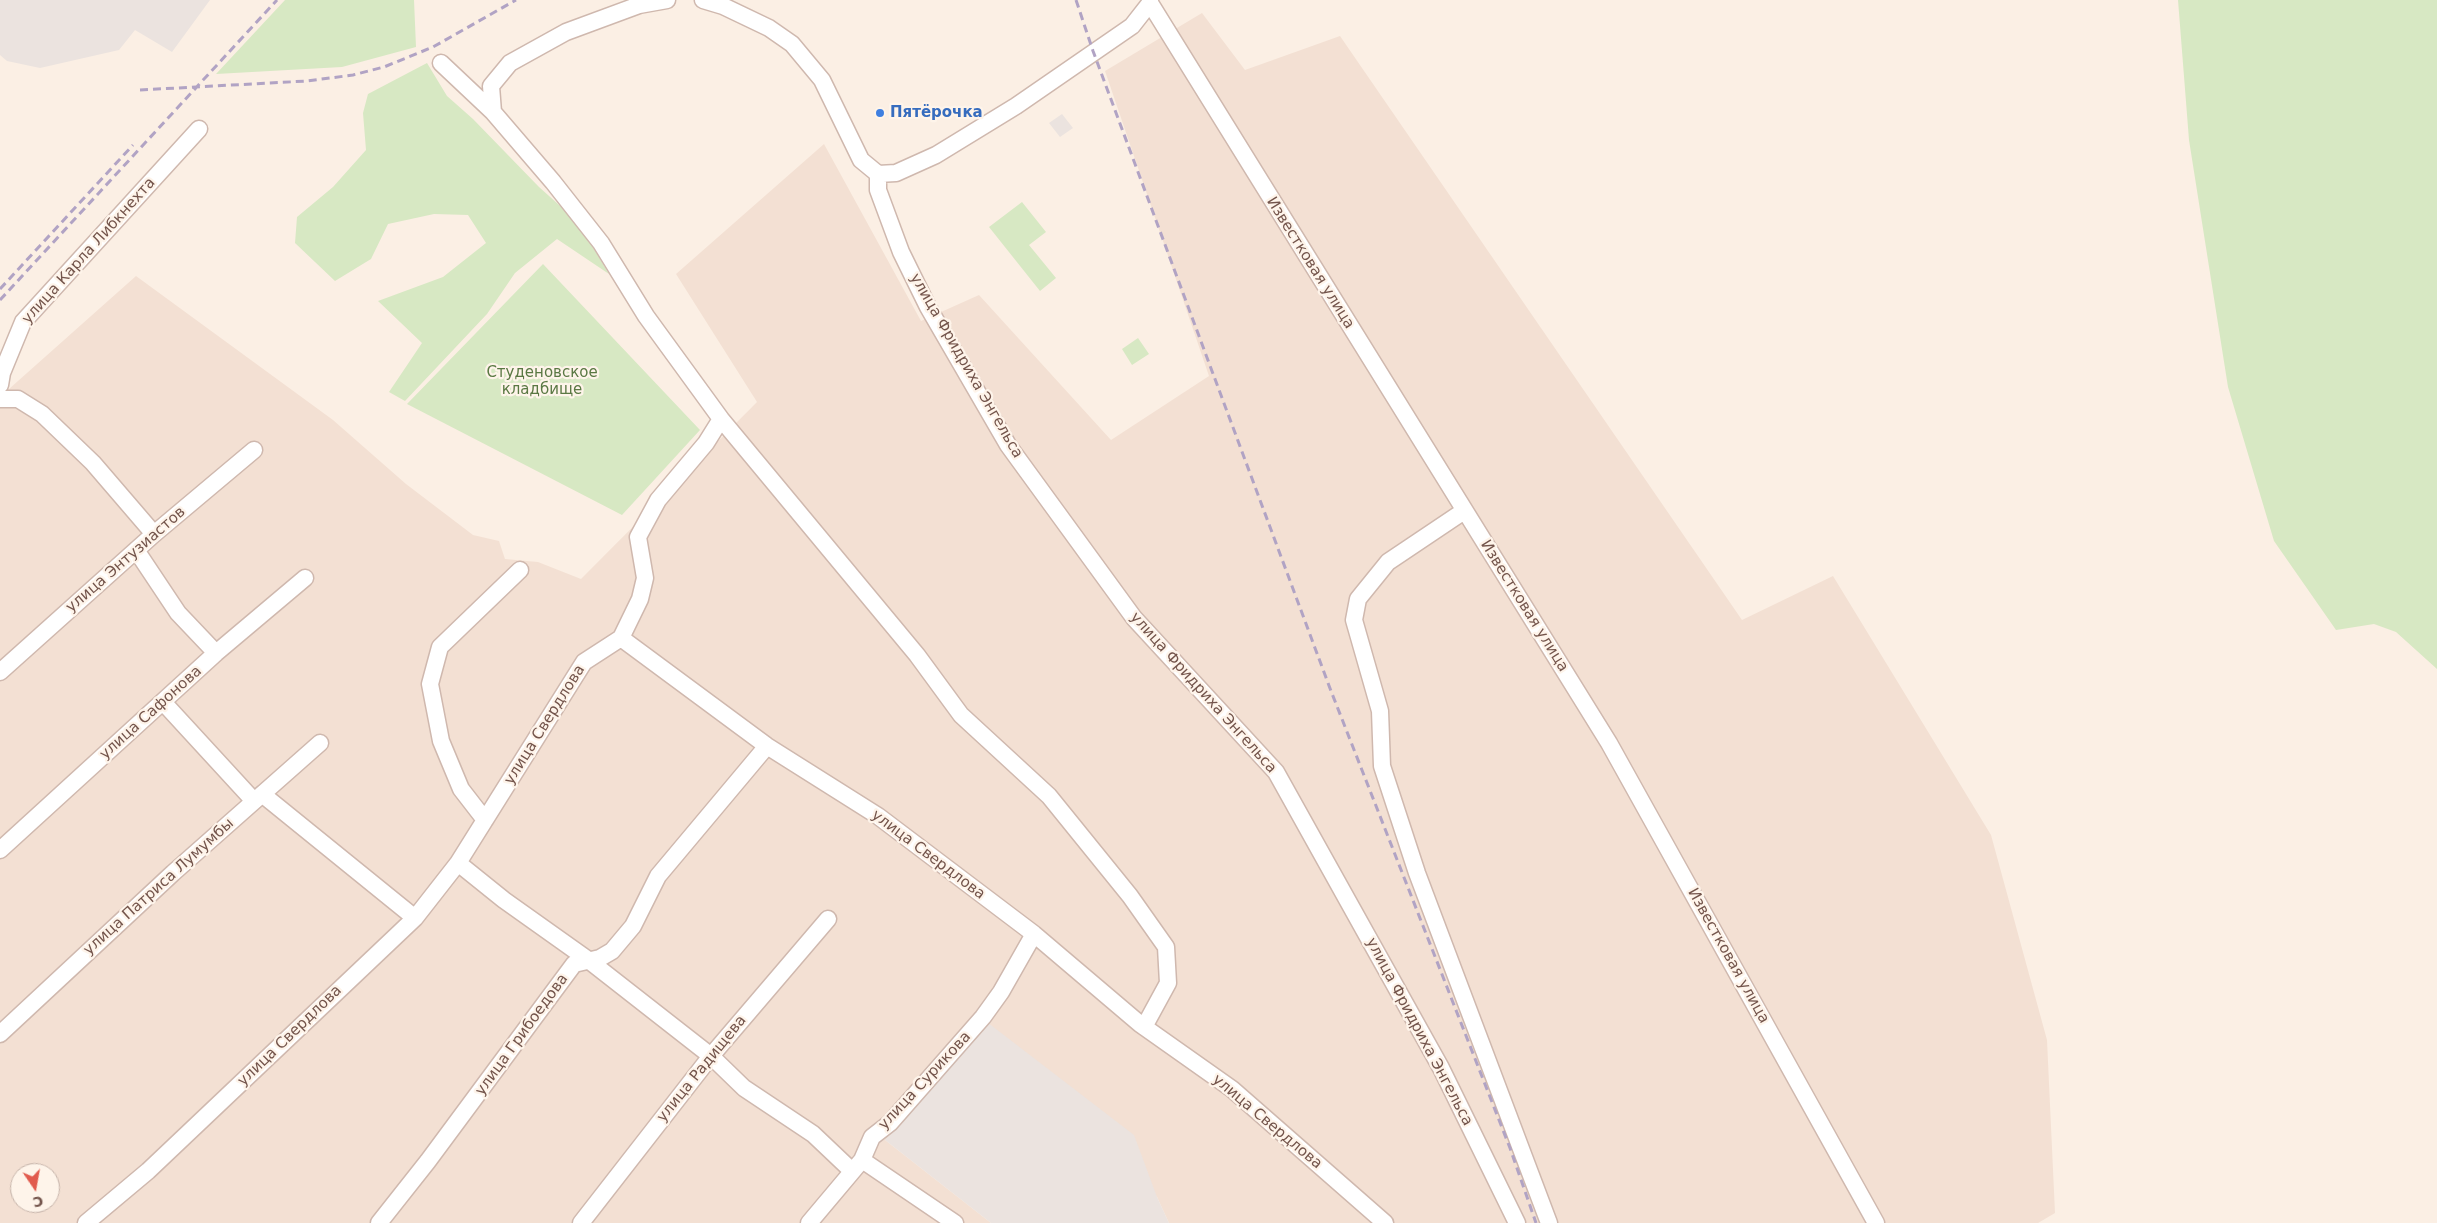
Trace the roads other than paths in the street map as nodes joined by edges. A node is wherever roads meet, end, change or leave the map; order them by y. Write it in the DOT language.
graph roads {
  1 [pos="667,0"];
  2 [pos="703,0"];
  3 [pos="1150,2"];
  4 [pos="441,63"];
  5 [pos="493,112"];
  6 [pos="199,129"];
  7 [pos="878,174"];
  8 [pos="0,385"];
  9 [pos="0,399"];
  10 [pos="721,419"];
  11 [pos="254,450"];
  12 [pos="1464,510"];
  13 [pos="154,534"];
  14 [pos="136,550"];
  15 [pos="520,570"];
  16 [pos="305,578"];
  17 [pos="620,638"];
  18 [pos="216,653"];
  19 [pos="0,672"];
  20 [pos="163,702"];
  21 [pos="320,743"];
  22 [pos="767,746"];
  23 [pos="258,797"];
  24 [pos="485,820"];
  25 [pos="0,850"];
  26 [pos="458,863"];
  27 [pos="415,918"];
  28 [pos="828,919"];
  29 [pos="1034,934"];
  30 [pos="587,959"];
  31 [pos="1144,1027"];
  32 [pos="0,1034"];
  33 [pos="711,1056"];
  34 [pos="857,1166"];
  35 [pos="86,1223"];
  36 [pos="378,1223"];
  37 [pos="581,1223"];
  38 [pos="809,1223"];
  39 [pos="955,1223"];
  40 [pos="1385,1223"];
  41 [pos="1517,1223"];
  42 [pos="1549,1223"];
  43 [pos="1876,1223"];
  1 -- 5 [label="street"];
  2 -- 7 [label="street"];
  3 -- 7 [label="street"];
  3 -- 12 [label="street, Известковая улица"];
  4 -- 5 [label="street"];
  5 -- 10 [label="street"];
  6 -- 8 [label="street, улица Карла Либкнехта"];
  7 -- 41 [label="street, улица Фридриха Энгельса"];
  9 -- 13 [label="street"];
  10 -- 17 [label="street"];
  10 -- 31 [label="street"];
  11 -- 13 [label="street, улица Энтузиастов"];
  12 -- 42 [label="street"];
  12 -- 43 [label="street, Известковая улица"];
  13 -- 14 [label="street, улица Энтузиастов"];
  14 -- 18 [label="street"];
  14 -- 19 [label="street, улица Энтузиастов"];
  15 -- 24 [label="street"];
  16 -- 18 [label="street, улица Сафонова"];
  17 -- 22 [label="street, улица Свердлова"];
  17 -- 24 [label="street, улица Свердлова"];
  18 -- 20 [label="street, улица Сафонова"];
  20 -- 23 [label="street"];
  20 -- 25 [label="street, улица Сафонова"];
  21 -- 23 [label="street, улица Патриса Лумумбы"];
  22 -- 29 [label="street, улица Свердлова"];
  22 -- 30 [label="street, улица Грибоедова"];
  23 -- 27 [label="street"];
  23 -- 32 [label="street, улица Патриса Лумумбы"];
  24 -- 26 [label="street, улица Свердлова"];
  26 -- 27 [label="street, улица Свердлова"];
  26 -- 30 [label="street"];
  27 -- 35 [label="street, улица Свердлова"];
  28 -- 33 [label="street, улица Радищева"];
  29 -- 31 [label="street, улица Свердлова"];
  29 -- 34 [label="street, улица Сурикова"];
  30 -- 33 [label="street"];
  30 -- 36 [label="street, улица Грибоедова"];
  31 -- 40 [label="street, улица Свердлова"];
  33 -- 34 [label="street"];
  33 -- 37 [label="street, улица Радищева"];
  34 -- 38 [label="street, улица Сурикова"];
  34 -- 39 [label="street"];
}
